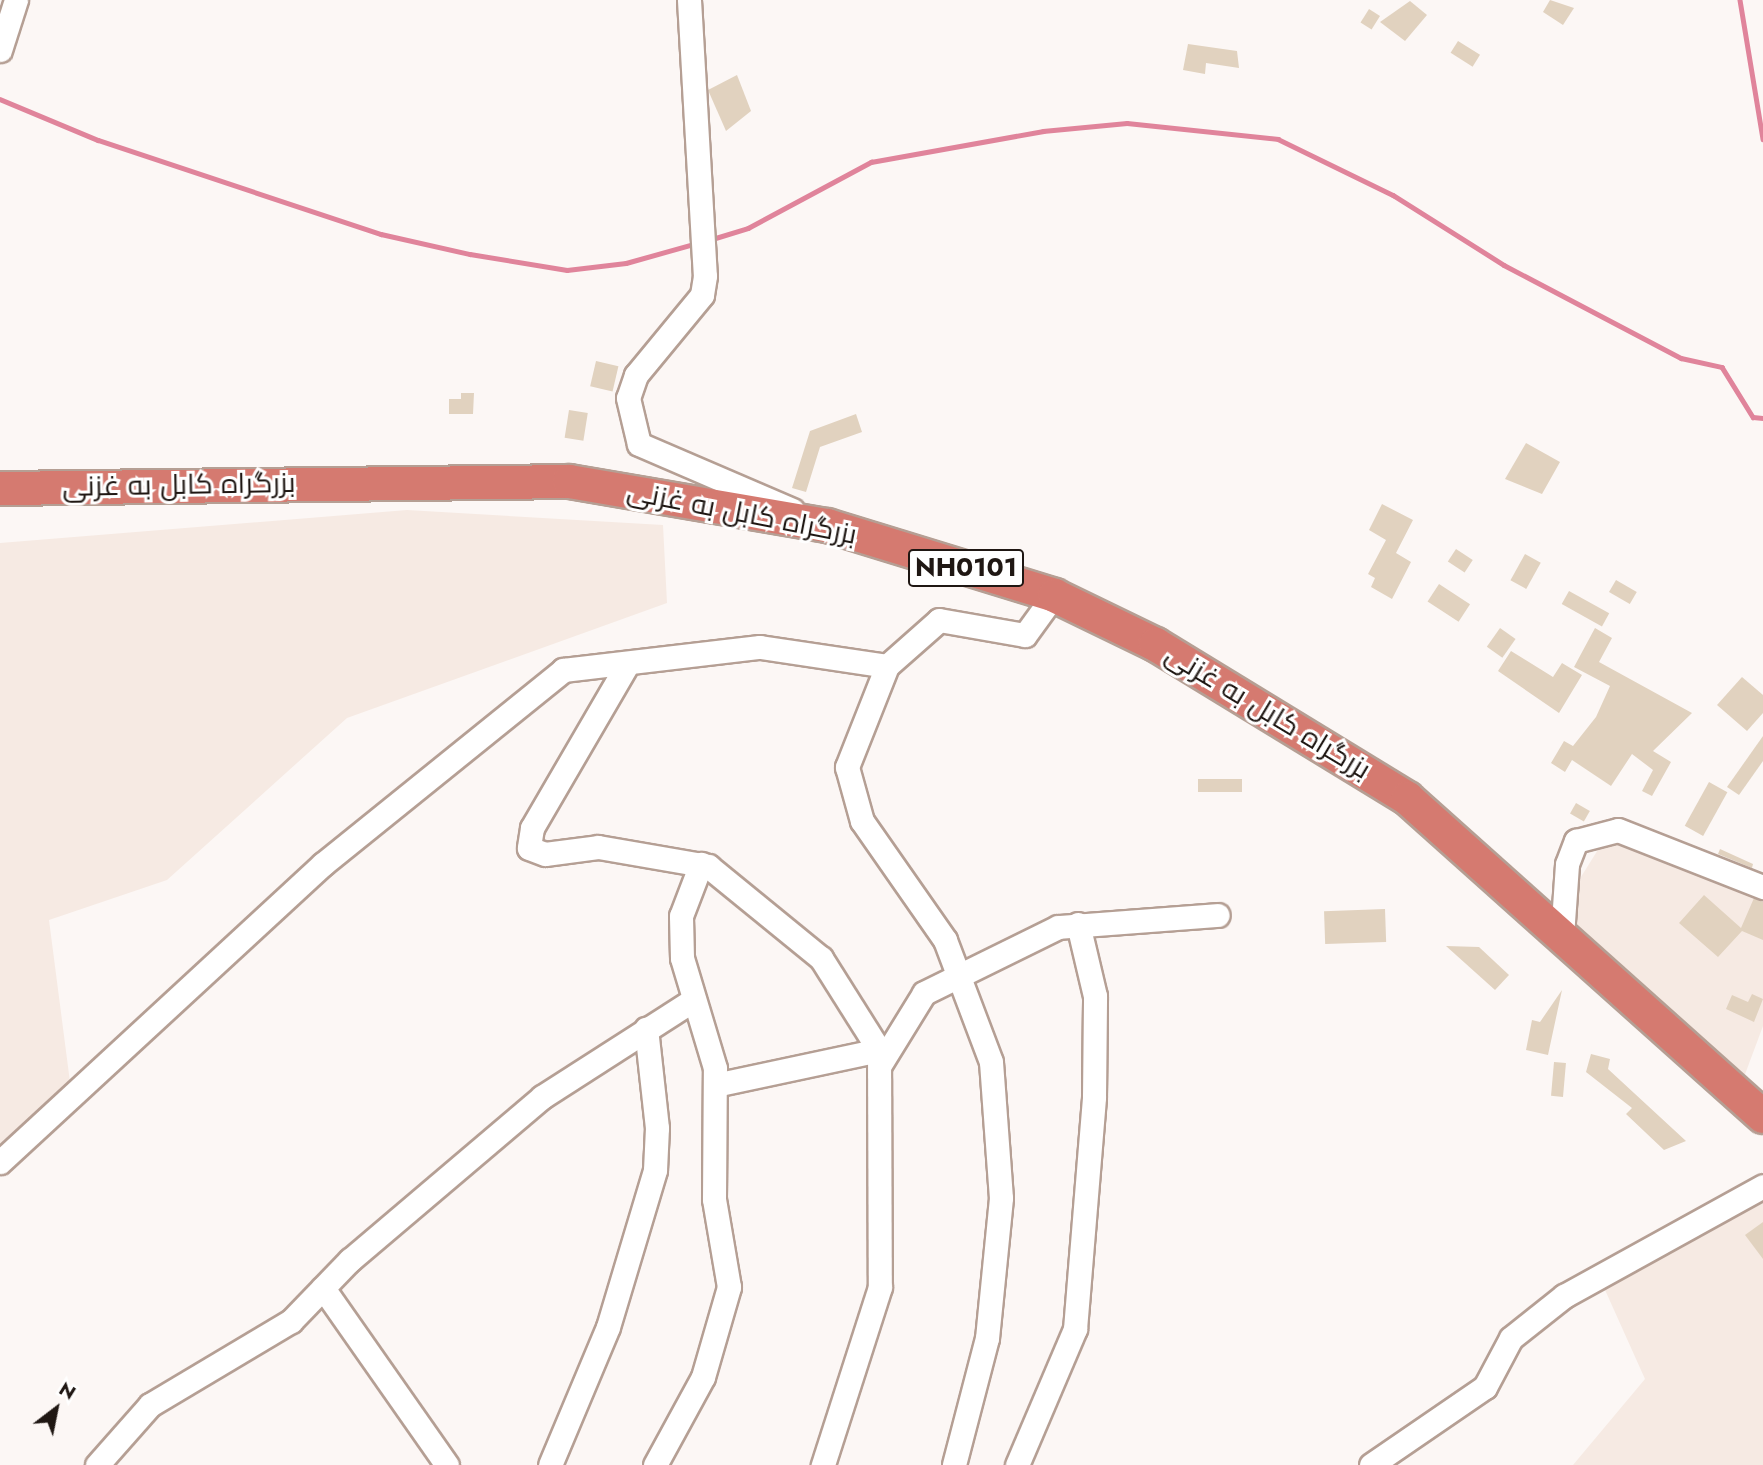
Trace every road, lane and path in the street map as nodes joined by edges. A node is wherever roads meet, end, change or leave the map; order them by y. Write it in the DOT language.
graph roads {
  1 [pos="16,0"];
  2 [pos="688,0"];
  3 [pos="2,47"];
  4 [pos="0,488"];
  5 [pos="827,525"];
  6 [pos="1054,595"];
  7 [pos="628,663"];
  8 [pos="887,666"];
  9 [pos="701,864"];
  10 [pos="1763,887"];
  11 [pos="1218,915"];
  12 [pos="1078,924"];
  13 [pos="1562,936"];
  14 [pos="957,974"];
  15 [pos="693,1000"];
  16 [pos="646,1028"];
  17 [pos="880,1057"];
  18 [pos="715,1084"];
  19 [pos="1763,1116"];
  20 [pos="0,1162"];
  21 [pos="1763,1186"];
  22 [pos="323,1288"];
  23 [pos="97,1465"];
  24 [pos="447,1465"];
  25 [pos="550,1465"];
  26 [pos="655,1465"];
  27 [pos="823,1465"];
  28 [pos="954,1465"];
  29 [pos="1017,1465"];
  30 [pos="1371,1465"];
  1 -- 3 [label="street"];
  2 -- 5 [label="street"];
  4 -- 5 [label="highway, بزرگراه کابل به غزنی / NH0101"];
  5 -- 6 [label="highway, بزرگراه کابل به غزنی / NH0101"];
  6 -- 8 [label="street"];
  6 -- 13 [label="highway, بزرگراه کابل به غزنی / NH0101"];
  7 -- 8 [label="street"];
  7 -- 9 [label="street"];
  7 -- 20 [label="street"];
  8 -- 14 [label="street"];
  9 -- 15 [label="street"];
  9 -- 17 [label="street"];
  10 -- 13 [label="street"];
  11 -- 12 [label="street"];
  12 -- 14 [label="street"];
  12 -- 29 [label="street"];
  13 -- 19 [label="highway, بزرگراه کابل به غزنی / NH0101"];
  14 -- 17 [label="street"];
  14 -- 28 [label="street"];
  15 -- 16 [label="street"];
  15 -- 18 [label="street"];
  16 -- 22 [label="street"];
  16 -- 25 [label="street"];
  17 -- 18 [label="street"];
  17 -- 27 [label="street"];
  18 -- 26 [label="street"];
  21 -- 30 [label="street"];
  22 -- 23 [label="street"];
  22 -- 24 [label="street"];
}
